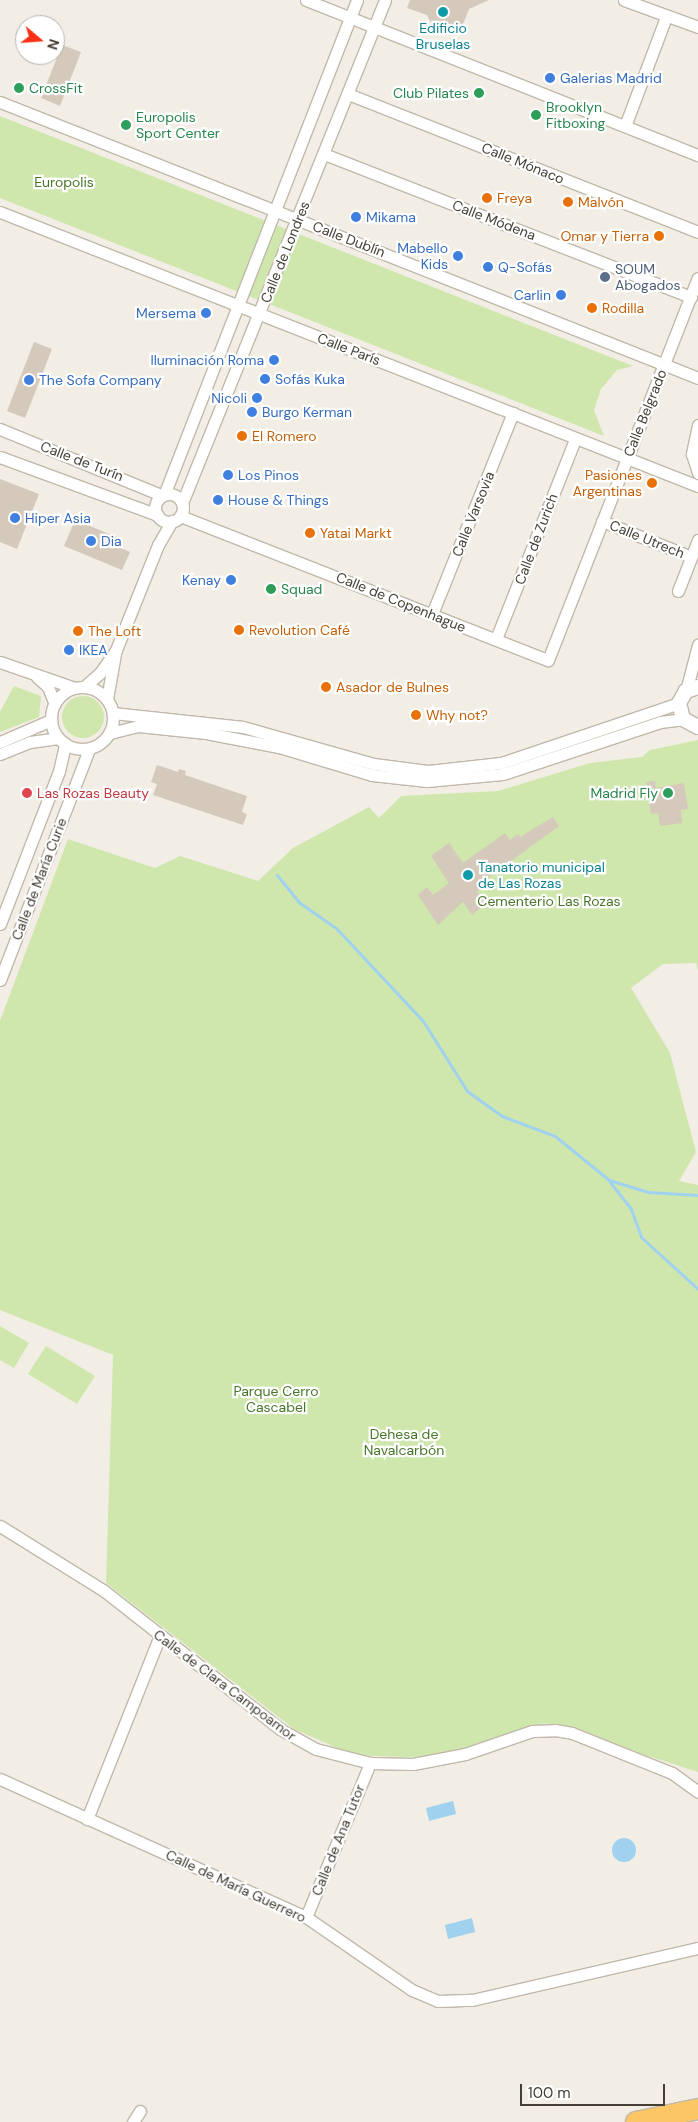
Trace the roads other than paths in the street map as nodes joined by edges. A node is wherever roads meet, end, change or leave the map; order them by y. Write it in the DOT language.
graph roads {
  1 [pos="306,0"];
  2 [pos="357,0"];
  3 [pos="385,0"];
  4 [pos="624,0"];
  5 [pos="666,17"];
  6 [pos="350,18"];
  7 [pos="374,27"];
  8 [pos="698,27"];
  9 [pos="348,94"];
  10 [pos="0,102"];
  11 [pos="625,126"];
  12 [pos="324,154"];
  13 [pos="698,155"];
  14 [pos="274,210"];
  15 [pos="0,212"];
  16 [pos="298,219"];
  17 [pos="698,232"];
  18 [pos="698,278"];
  19 [pos="691,297"];
  20 [pos="237,305"];
  21 [pos="260,314"];
  22 [pos="665,363"];
  23 [pos="698,378"];
  24 [pos="513,413"];
  25 [pos="698,425"];
  26 [pos="0,429"];
  27 [pos="575,439"];
  28 [pos="0,457"];
  29 [pos="626,459"];
  30 [pos="698,473"];
  31 [pos="698,486"];
  32 [pos="163,495"];
  33 [pos="180,512"];
  34 [pos="159,516"];
  35 [pos="602,521"];
  36 [pos="698,540"];
  37 [pos="158,545"];
  38 [pos="691,557"];
  39 [pos="678,591"];
  40 [pos="432,614"];
  41 [pos="496,639"];
  42 [pos="698,645"];
  43 [pos="116,650"];
  44 [pos="548,660"];
  45 [pos="695,661"];
  46 [pos="0,662"];
  47 [pos="698,674"];
  48 [pos="36,676"];
  49 [pos="80,687"];
  50 [pos="688,694"];
  51 [pos="108,699"];
  52 [pos="54,704"];
  53 [pos="113,713"];
  54 [pos="683,719"];
  55 [pos="51,720"];
  56 [pos="698,727"];
  57 [pos="110,733"];
  58 [pos="61,741"];
  59 [pos="0,742"];
  60 [pos="89,749"];
  61 [pos="0,754"];
  62 [pos="0,924"];
  63 [pos="2,973"];
  64 [pos="0,1526"];
  65 [pos="160,1636"];
  66 [pos="370,1763"];
  67 [pos="0,1780"];
  68 [pos="698,1792"];
  69 [pos="87,1819"];
  70 [pos="306,1917"];
  71 [pos="698,1948"];
  72 [pos="698,2109"];
  73 [pos="140,2111"];
  74 [pos="698,2115"];
  75 [pos="133,2122"];
  76 [pos="636,2122"];
  77 [pos="664,2122"];
  1 -- 6 [label="street"];
  2 -- 6 [label="street, Calle de Londres"];
  3 -- 7 [label="street, Calle de Londres"];
  4 -- 5 [label="street"];
  5 -- 8 [label="street"];
  5 -- 11 [label="street"];
  6 -- 7 [label="street"];
  6 -- 14 [label="street, Calle de Londres"];
  7 -- 9 [label="street, Calle de Londres"];
  7 -- 11 [label="street"];
  9 -- 12 [label="street, Calle de Londres"];
  9 -- 17 [label="street, Calle Mónaco"];
  10 -- 14 [label="street, Calle Dublín"];
  11 -- 13 [label="street"];
  12 -- 16 [label="street, Calle de Londres"];
  12 -- 19 [label="street, Calle Módena"];
  14 -- 16 [label="street, Calle Dublín"];
  14 -- 20 [label="street, Calle de Londres"];
  15 -- 20 [label="street, Calle París"];
  16 -- 21 [label="street, Calle de Londres"];
  16 -- 22 [label="street, Calle Dublín"];
  18 -- 19 [label="street, Calle Belgrado"];
  19 -- 22 [label="street, Calle Belgrado"];
  20 -- 21 [label="street, Calle París"];
  20 -- 32 [label="street, Calle de Londres"];
  21 -- 24 [label="street, Calle París"];
  21 -- 33 [label="street, Calle de Londres"];
  22 -- 23 [label="street, Calle Dublín"];
  22 -- 29 [label="street, Calle Belgrado"];
  24 -- 27 [label="street, Calle París"];
  24 -- 40 [label="street, Calle Varsovia"];
  25 -- 30 [label="street"];
  26 -- 32 [label="street, Calle de Turín"];
  27 -- 29 [label="street, Calle París"];
  27 -- 41 [label="street, Calle de Zurich"];
  28 -- 34 [label="street, Calle de Turín"];
  29 -- 31 [label="street, Calle París"];
  29 -- 35 [label="street, Calle Belgrado"];
  32 -- 33 [label="street, Calle de Turín"];
  32 -- 34 [label="street, Calle de Londres"];
  33 -- 34 [label="street, Calle de Turín"];
  33 -- 37 [label="street, Calle de Londres"];
  33 -- 40 [label="street, Calle de Copenhague"];
  34 -- 37 [label="street, Calle de Londres"];
  35 -- 38 [label="street, Calle Utrech"];
  35 -- 44 [label="street, Calle Belgrado"];
  36 -- 38 [label="street"];
  37 -- 43 [label="street"];
  38 -- 39 [label="street"];
  40 -- 41 [label="street, Calle de Copenhague"];
  41 -- 44 [label="street, Calle de Copenhague"];
  42 -- 45 [label="street"];
  43 -- 49 [label="street"];
  43 -- 51 [label="street"];
  45 -- 47 [label="street"];
  45 -- 50 [label="street"];
  46 -- 48 [label="street"];
  48 -- 49 [label="street"];
  48 -- 52 [label="street"];
  49 -- 51 [label="street"];
  49 -- 52 [label="street"];
  50 -- 53 [label="street"];
  50 -- 54 [label="street"];
  51 -- 53 [label="street"];
  52 -- 55 [label="street"];
  53 -- 57 [label="street"];
  54 -- 56 [label="street"];
  54 -- 57 [label="street"];
  55 -- 58 [label="street"];
  55 -- 59 [label="street"];
  57 -- 60 [label="street"];
  58 -- 60 [label="street"];
  58 -- 61 [label="street"];
  58 -- 62 [label="street, Calle de María Curie"];
  60 -- 63 [label="street, Calle de María Curie"];
  64 -- 65 [label="street, Calle de Clara Campoamor"];
  65 -- 66 [label="street, Calle de Clara Campoamor"];
  65 -- 69 [label="street"];
  66 -- 68 [label="street, Calle de Clara Campoamor"];
  66 -- 70 [label="street, Calle de Ana Tutor"];
  67 -- 69 [label="street, Calle de María Guerrero"];
  69 -- 70 [label="street, Calle de María Guerrero"];
  70 -- 71 [label="street, Calle de María Guerrero"];
  72 -- 76 [label="highway"];
  73 -- 75 [label="street"];
  74 -- 77 [label="highway"];
}
